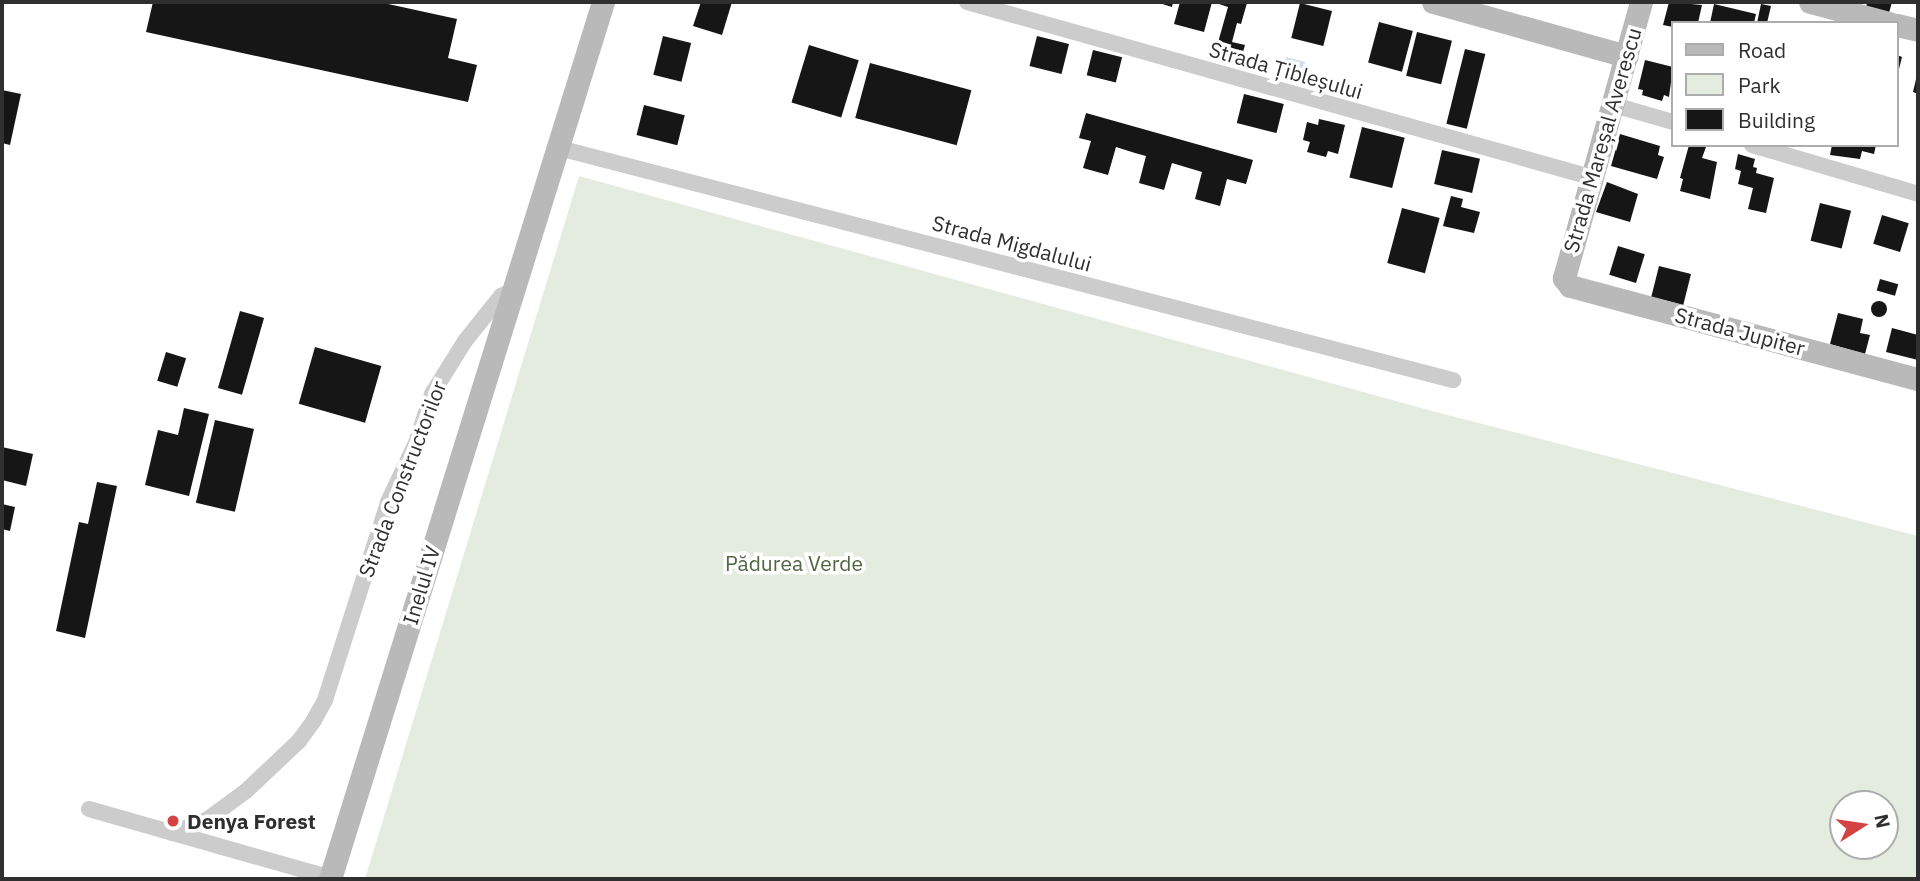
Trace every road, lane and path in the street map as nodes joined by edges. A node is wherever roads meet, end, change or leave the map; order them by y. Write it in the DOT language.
graph roads {
  1 [pos="603,2"];
  2 [pos="967,2"];
  3 [pos="1433,2"];
  4 [pos="1641,2"];
  5 [pos="1810,2"];
  6 [pos="1881,21"];
  7 [pos="1899,25"];
  8 [pos="1918,30"];
  9 [pos="1627,56"];
  10 [pos="1614,105"];
  11 [pos="1672,122"];
  12 [pos="1759,147"];
  13 [pos="559,148"];
  14 [pos="1594,178"];
  15 [pos="1918,194"];
  16 [pos="1564,278"];
  17 [pos="512,291"];
  18 [pos="1918,379"];
  19 [pos="1453,380"];
  20 [pos="89,809"];
  21 [pos="172,833"];
  22 [pos="330,878"];
  1 -- 13 [label="street"];
  2 -- 14 [label="street, Strada Țibleșului"];
  3 -- 9 [label="street"];
  4 -- 9 [label="street, Strada Mareșal Averescu"];
  5 -- 6 [label="street"];
  7 -- 8 [label="street"];
  9 -- 10 [label="street, Strada Mareșal Averescu"];
  10 -- 11 [label="street"];
  10 -- 14 [label="street, Strada Mareșal Averescu"];
  12 -- 15 [label="street"];
  13 -- 17 [label="street"];
  13 -- 19 [label="street, Strada Migdalului"];
  14 -- 16 [label="street, Strada Mareșal Averescu"];
  16 -- 18 [label="street, Strada Jupiter"];
  17 -- 21 [label="street, Strada Constructorilor"];
  17 -- 22 [label="street, Inelul IV"];
  20 -- 21 [label="street"];
  21 -- 22 [label="street"];
}
